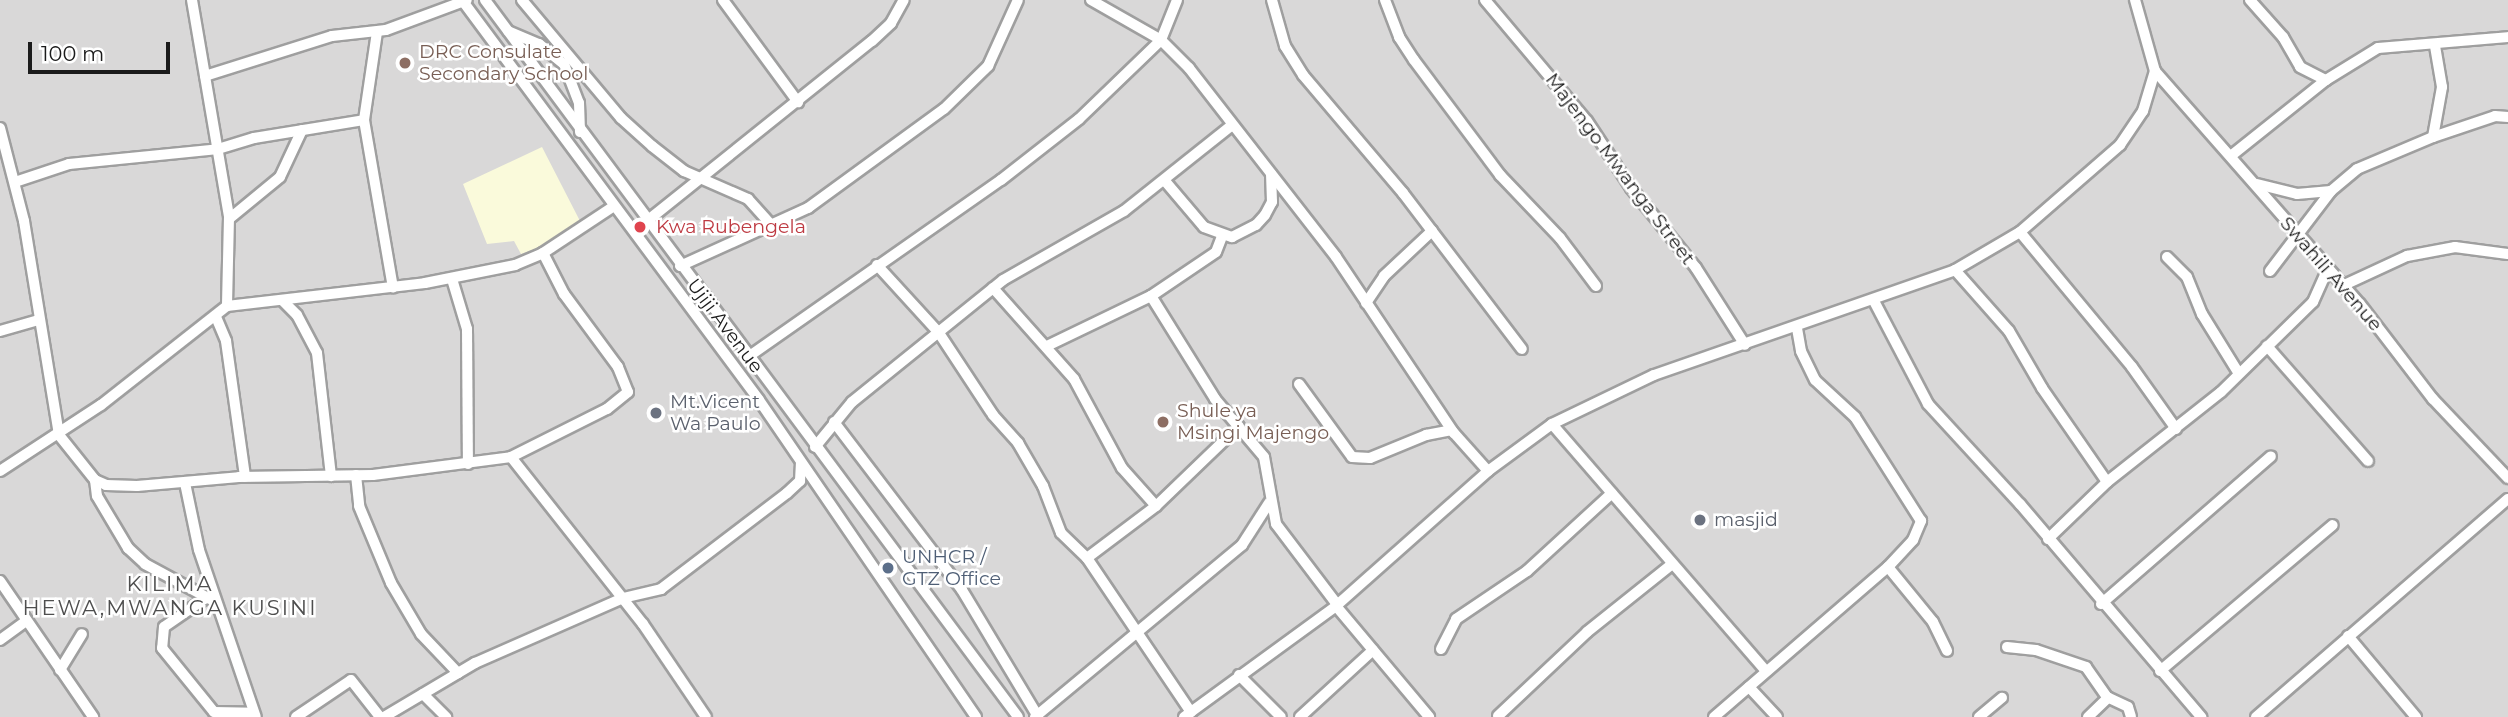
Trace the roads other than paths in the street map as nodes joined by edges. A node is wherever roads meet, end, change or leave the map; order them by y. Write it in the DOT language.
graph roads {
  1 [pos="192,0"];
  2 [pos="485,0"];
  3 [pos="522,0"];
  4 [pos="723,0"];
  5 [pos="904,0"];
  6 [pos="1018,0"];
  7 [pos="1091,0"];
  8 [pos="1177,0"];
  9 [pos="1272,0"];
  10 [pos="1485,0"];
  11 [pos="2135,0"];
  12 [pos="2250,0"];
  13 [pos="464,1"];
  14 [pos="1388,1"];
  15 [pos="507,31"];
  16 [pos="377,32"];
  17 [pos="2508,37"];
  18 [pos="1161,40"];
  19 [pos="2435,46"];
  20 [pos="2155,71"];
  21 [pos="205,76"];
  22 [pos="2326,80"];
  23 [pos="798,102"];
  24 [pos="2508,117"];
  25 [pos="364,120"];
  26 [pos="1232,125"];
  27 [pos="0,128"];
  28 [pos="302,130"];
  29 [pos="580,132"];
  30 [pos="2433,137"];
  31 [pos="218,149"];
  32 [pos="2232,155"];
  33 [pos="1271,173"];
  34 [pos="700,178"];
  35 [pos="1165,181"];
  36 [pos="15,182"];
  37 [pos="2255,183"];
  38 [pos="2331,191"];
  39 [pos="614,205"];
  40 [pos="229,219"];
  41 [pos="647,221"];
  42 [pos="772,226"];
  43 [pos="1432,231"];
  44 [pos="2020,232"];
  45 [pos="1222,236"];
  46 [pos="2297,237"];
  47 [pos="543,254"];
  48 [pos="2508,254"];
  49 [pos="2167,257"];
  50 [pos="877,265"];
  51 [pos="680,266"];
  52 [pos="2328,268"];
  53 [pos="1955,271"];
  54 [pos="2270,271"];
  55 [pos="452,279"];
  56 [pos="1596,286"];
  57 [pos="2342,286"];
  58 [pos="393,288"];
  59 [pos="993,288"];
  60 [pos="1151,296"];
  61 [pos="282,300"];
  62 [pos="1874,301"];
  63 [pos="1366,303"];
  64 [pos="227,306"];
  65 [pos="216,317"];
  66 [pos="38,320"];
  67 [pos="1797,328"];
  68 [pos="0,331"];
  69 [pos="939,333"];
  70 [pos="1745,345"];
  71 [pos="1047,346"];
  72 [pos="2267,346"];
  73 [pos="1522,349"];
  74 [pos="748,356"];
  75 [pos="2238,372"];
  76 [pos="1298,384"];
  77 [pos="834,422"];
  78 [pos="1552,424"];
  79 [pos="1238,426"];
  80 [pos="2176,429"];
  81 [pos="1452,430"];
  82 [pos="60,435"];
  83 [pos="815,447"];
  84 [pos="2271,456"];
  85 [pos="511,457"];
  86 [pos="2368,461"];
  87 [pos="802,463"];
  88 [pos="468,464"];
  89 [pos="0,471"];
  90 [pos="1488,471"];
  91 [pos="356,475"];
  92 [pos="331,476"];
  93 [pos="245,477"];
  94 [pos="2508,478"];
  95 [pos="95,480"];
  96 [pos="2107,482"];
  97 [pos="185,483"];
  98 [pos="118,486"];
  99 [pos="1612,493"];
  100 [pos="1271,499"];
  101 [pos="2508,499"];
  102 [pos="101,503"];
  103 [pos="1156,506"];
  104 [pos="2333,524"];
  105 [pos="2048,539"];
  106 [pos="1087,558"];
  107 [pos="1671,565"];
  108 [pos="1888,567"];
  109 [pos="0,581"];
  110 [pos="623,598"];
  111 [pos="211,600"];
  112 [pos="2101,604"];
  113 [pos="1336,605"];
  114 [pos="24,622"];
  115 [pos="1140,632"];
  116 [pos="82,634"];
  117 [pos="2348,636"];
  118 [pos="0,640"];
  119 [pos="2007,647"];
  120 [pos="1441,649"];
  121 [pos="1373,650"];
  122 [pos="1947,650"];
  123 [pos="60,670"];
  124 [pos="1766,671"];
  125 [pos="2160,671"];
  126 [pos="458,673"];
  127 [pos="1239,675"];
  128 [pos="1749,687"];
  129 [pos="424,694"];
  130 [pos="2002,698"];
  131 [pos="2109,698"];
  132 [pos="255,715"];
  133 [pos="1188,715"];
  134 [pos="1036,716"];
  135 [pos="1498,716"];
  136 [pos="93,717"];
  137 [pos="296,717"];
  138 [pos="382,717"];
  139 [pos="446,717"];
  140 [pos="706,717"];
  141 [pos="975,717"];
  142 [pos="1018,717"];
  143 [pos="1281,717"];
  144 [pos="1300,717"];
  145 [pos="1429,717"];
  146 [pos="1714,717"];
  147 [pos="1777,717"];
  148 [pos="1979,717"];
  149 [pos="2088,717"];
  150 [pos="2131,717"];
  151 [pos="2201,717"];
  152 [pos="2256,717"];
  153 [pos="2416,717"];
  1 -- 21 [label="street"];
  2 -- 15 [label="street, Ujiji Avenue"];
  3 -- 34 [label="street"];
  4 -- 23 [label="street"];
  5 -- 23 [label="street"];
  6 -- 42 [label="street"];
  7 -- 18 [label="street"];
  8 -- 18 [label="street"];
  9 -- 43 [label="street"];
  10 -- 70 [label="street, Majengo Mwanga Street"];
  11 -- 20 [label="street"];
  12 -- 22 [label="street"];
  13 -- 16 [label="street"];
  13 -- 39 [label="street"];
  14 -- 56 [label="street"];
  15 -- 29 [label="street, Ujiji Avenue"];
  15 -- 29 [label="street"];
  16 -- 21 [label="street"];
  16 -- 25 [label="street"];
  17 -- 19 [label="street"];
  18 -- 26 [label="street"];
  18 -- 50 [label="street"];
  19 -- 22 [label="street"];
  19 -- 30 [label="street"];
  20 -- 32 [label="street, Swahili Avenue"];
  20 -- 44 [label="street"];
  21 -- 31 [label="street"];
  22 -- 32 [label="street"];
  23 -- 34 [label="street"];
  24 -- 30 [label="street"];
  25 -- 28 [label="street"];
  25 -- 58 [label="street"];
  26 -- 33 [label="street"];
  26 -- 35 [label="street"];
  27 -- 36 [label="street"];
  28 -- 31 [label="street"];
  28 -- 40 [label="street"];
  29 -- 41 [label="street, Ujiji Avenue"];
  30 -- 38 [label="street"];
  31 -- 36 [label="street"];
  31 -- 40 [label="street"];
  32 -- 37 [label="street, Swahili Avenue"];
  33 -- 45 [label="street"];
  33 -- 63 [label="street"];
  34 -- 41 [label="street"];
  34 -- 42 [label="street"];
  35 -- 45 [label="street"];
  35 -- 59 [label="street"];
  36 -- 66 [label="street"];
  37 -- 38 [label="street"];
  37 -- 46 [label="street, Swahili Avenue"];
  38 -- 46 [label="street"];
  39 -- 47 [label="street"];
  39 -- 87 [label="street"];
  40 -- 64 [label="street"];
  41 -- 51 [label="street, Ujiji Avenue"];
  42 -- 51 [label="street"];
  43 -- 63 [label="street"];
  43 -- 73 [label="street"];
  44 -- 53 [label="street"];
  44 -- 80 [label="street"];
  45 -- 60 [label="street"];
  46 -- 52 [label="street, Swahili Avenue"];
  46 -- 54 [label="street"];
  47 -- 55 [label="street"];
  47 -- 85 [label="street"];
  48 -- 57 [label="street"];
  49 -- 75 [label="street"];
  50 -- 69 [label="street"];
  50 -- 74 [label="street"];
  51 -- 74 [label="street, Ujiji Avenue"];
  52 -- 57 [label="street, Swahili Avenue"];
  52 -- 72 [label="street"];
  53 -- 62 [label="street"];
  53 -- 96 [label="street"];
  55 -- 58 [label="street"];
  55 -- 88 [label="street"];
  57 -- 94 [label="street, Swahili Avenue"];
  58 -- 61 [label="street"];
  59 -- 69 [label="street"];
  59 -- 71 [label="street"];
  60 -- 71 [label="street"];
  60 -- 79 [label="street"];
  61 -- 64 [label="street"];
  61 -- 92 [label="street"];
  62 -- 67 [label="street"];
  62 -- 105 [label="street"];
  63 -- 81 [label="street"];
  64 -- 65 [label="street"];
  65 -- 82 [label="street"];
  65 -- 93 [label="street"];
  66 -- 68 [label="street"];
  66 -- 82 [label="street"];
  67 -- 70 [label="street"];
  67 -- 108 [label="street"];
  69 -- 77 [label="street"];
  69 -- 106 [label="street"];
  70 -- 78 [label="street"];
  71 -- 103 [label="street"];
  72 -- 75 [label="street"];
  72 -- 86 [label="street"];
  74 -- 83 [label="street, Ujiji Avenue"];
  75 -- 80 [label="street"];
  76 -- 81 [label="street"];
  77 -- 83 [label="street"];
  77 -- 134 [label="street"];
  78 -- 90 [label="street"];
  78 -- 99 [label="street"];
  79 -- 100 [label="street"];
  79 -- 103 [label="street"];
  80 -- 96 [label="street"];
  81 -- 90 [label="street"];
  82 -- 89 [label="street"];
  82 -- 95 [label="street"];
  83 -- 142 [label="street, Ujiji Avenue"];
  84 -- 112 [label="street"];
  85 -- 88 [label="street"];
  85 -- 110 [label="street"];
  87 -- 110 [label="street"];
  87 -- 141 [label="street"];
  88 -- 91 [label="street"];
  90 -- 113 [label="street"];
  91 -- 92 [label="street"];
  91 -- 126 [label="street"];
  92 -- 93 [label="street"];
  93 -- 97 [label="street"];
  95 -- 98 [label="street"];
  95 -- 102 [label="street"];
  96 -- 105 [label="street"];
  97 -- 98 [label="street"];
  97 -- 111 [label="street"];
  98 -- 102 [label="street"];
  99 -- 107 [label="street"];
  99 -- 120 [label="street"];
  100 -- 113 [label="street"];
  100 -- 115 [label="street"];
  101 -- 117 [label="street"];
  102 -- 111 [label="street"];
  103 -- 106 [label="street"];
  104 -- 125 [label="street"];
  105 -- 112 [label="street"];
  106 -- 115 [label="street"];
  107 -- 124 [label="street"];
  107 -- 135 [label="street"];
  108 -- 122 [label="street"];
  108 -- 124 [label="street"];
  109 -- 114 [label="street"];
  110 -- 126 [label="street"];
  110 -- 140 [label="street"];
  111 -- 132 [label="street"];
  111 -- 132 [label="street"];
  112 -- 125 [label="street"];
  113 -- 121 [label="street"];
  113 -- 127 [label="street"];
  114 -- 118 [label="street"];
  114 -- 123 [label="street"];
  115 -- 133 [label="street"];
  115 -- 134 [label="street"];
  116 -- 123 [label="street"];
  117 -- 152 [label="street"];
  117 -- 153 [label="street"];
  119 -- 131 [label="street"];
  121 -- 144 [label="street"];
  121 -- 145 [label="street"];
  123 -- 136 [label="street"];
  124 -- 128 [label="street"];
  125 -- 151 [label="street"];
  126 -- 129 [label="street"];
  127 -- 133 [label="street"];
  127 -- 143 [label="street"];
  128 -- 146 [label="street"];
  128 -- 147 [label="street"];
  129 -- 138 [label="street"];
  129 -- 139 [label="street"];
  130 -- 148 [label="street"];
  131 -- 149 [label="street"];
  131 -- 150 [label="street"];
  137 -- 138 [label="street"];
}
